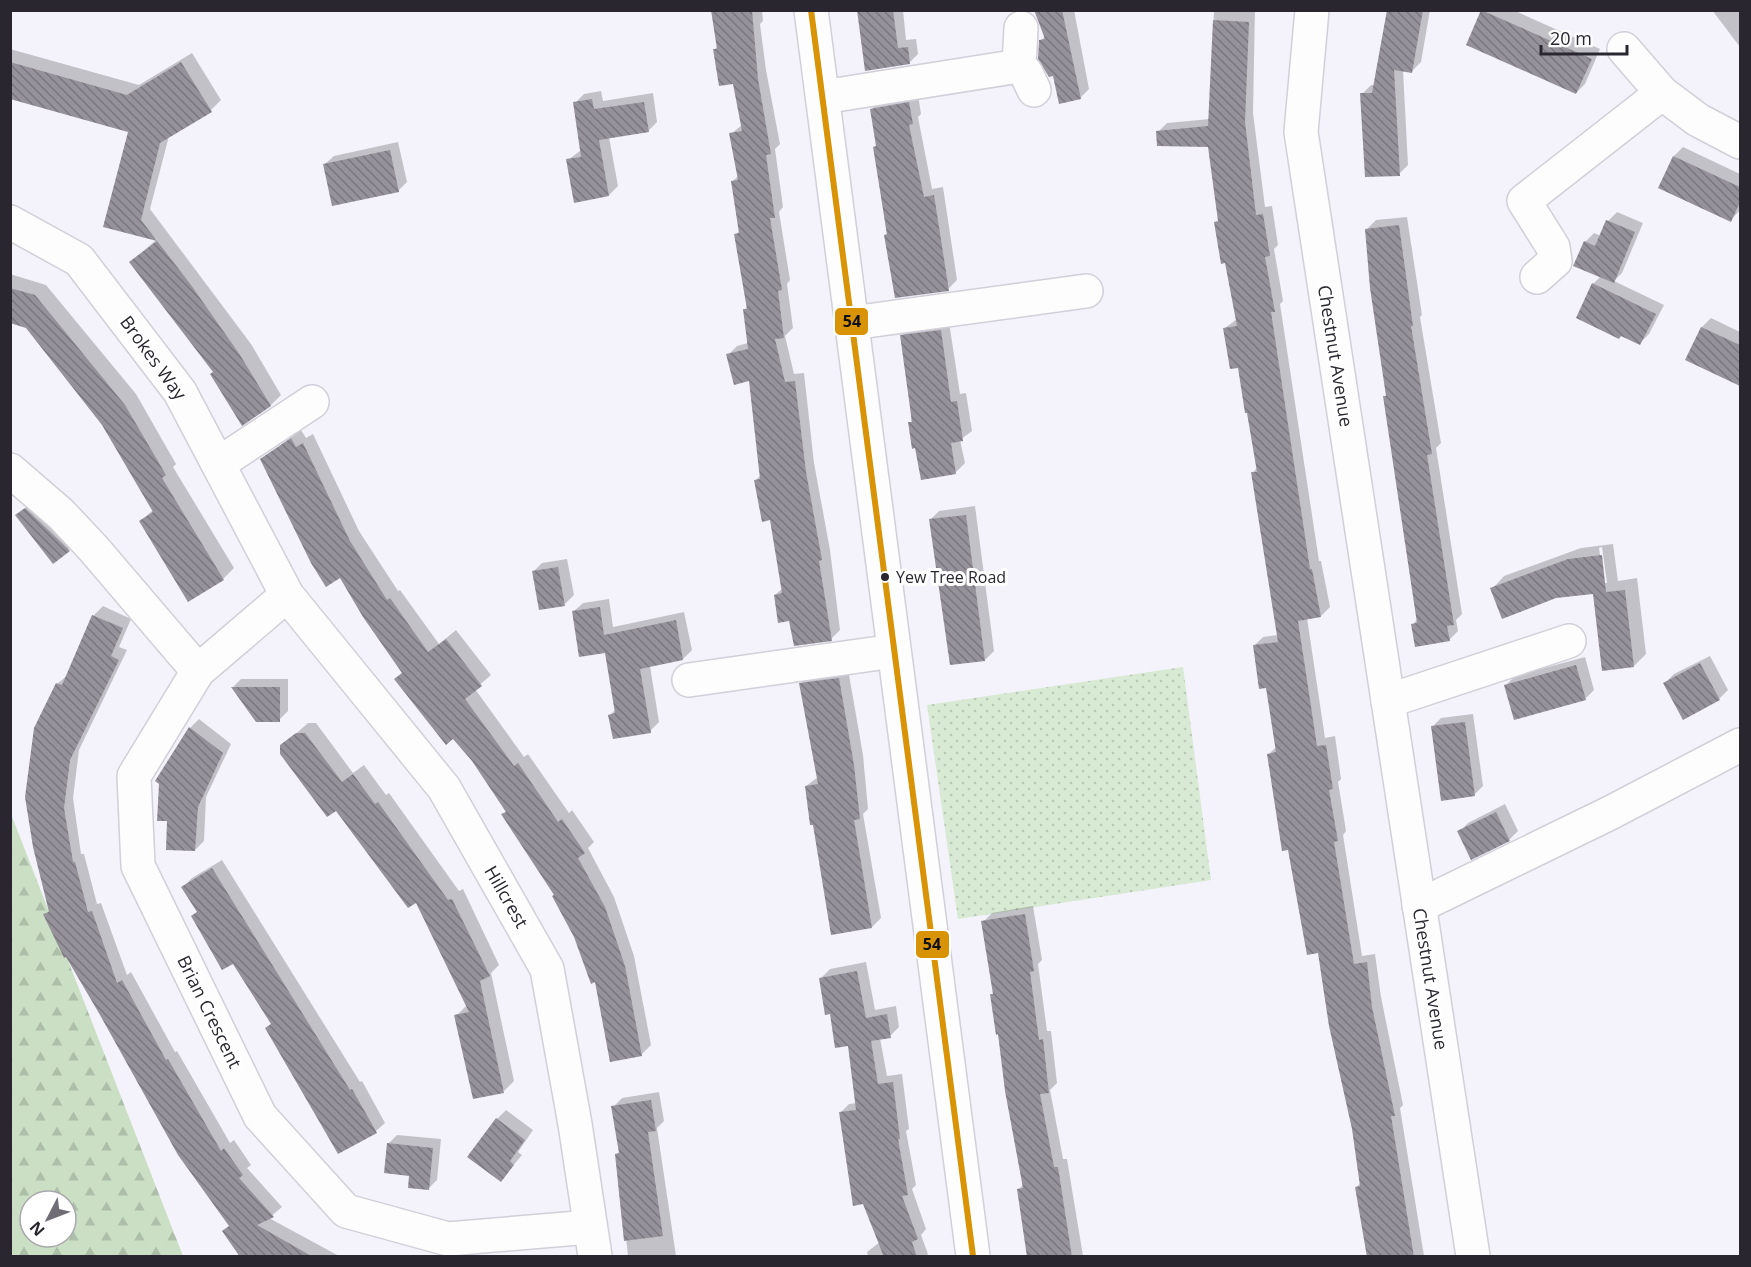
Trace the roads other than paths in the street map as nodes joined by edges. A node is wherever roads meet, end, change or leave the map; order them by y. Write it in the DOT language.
graph roads {
  1 [pos="812,10"];
  2 [pos="1312,10"];
  3 [pos="1021,28"];
  4 [pos="1624,49"];
  5 [pos="1662,93"];
  6 [pos="823,97"];
  7 [pos="1740,142"];
  8 [pos="10,222"];
  9 [pos="1537,277"];
  10 [pos="1086,291"];
  11 [pos="852,323"];
  12 [pos="312,402"];
  13 [pos="218,464"];
  14 [pos="10,470"];
  15 [pos="287,595"];
  16 [pos="1569,640"];
  17 [pos="894,651"];
  18 [pos="198,671"];
  19 [pos="689,680"];
  20 [pos="1388,701"];
  21 [pos="1740,745"];
  22 [pos="1419,906"];
  23 [pos="592,1242"];
  24 [pos="973,1257"];
  25 [pos="1473,1257"];
  1 -- 6 [label="street"];
  2 -- 20 [label="street, Chestnut Avenue"];
  3 -- 6 [label="street"];
  4 -- 5 [label="street"];
  5 -- 7 [label="street"];
  5 -- 9 [label="street"];
  6 -- 11 [label="street"];
  8 -- 13 [label="street, Brokes Way"];
  10 -- 11 [label="street"];
  11 -- 17 [label="street"];
  12 -- 13 [label="street"];
  13 -- 15 [label="street, Brokes Way"];
  14 -- 18 [label="street"];
  15 -- 18 [label="street, Brian Crescent"];
  15 -- 23 [label="street, Hillcrest"];
  16 -- 20 [label="street"];
  17 -- 19 [label="street"];
  17 -- 24 [label="street"];
  18 -- 23 [label="street, Brian Crescent"];
  20 -- 22 [label="street, Chestnut Avenue"];
  21 -- 22 [label="street"];
  22 -- 25 [label="street, Chestnut Avenue"];
}
